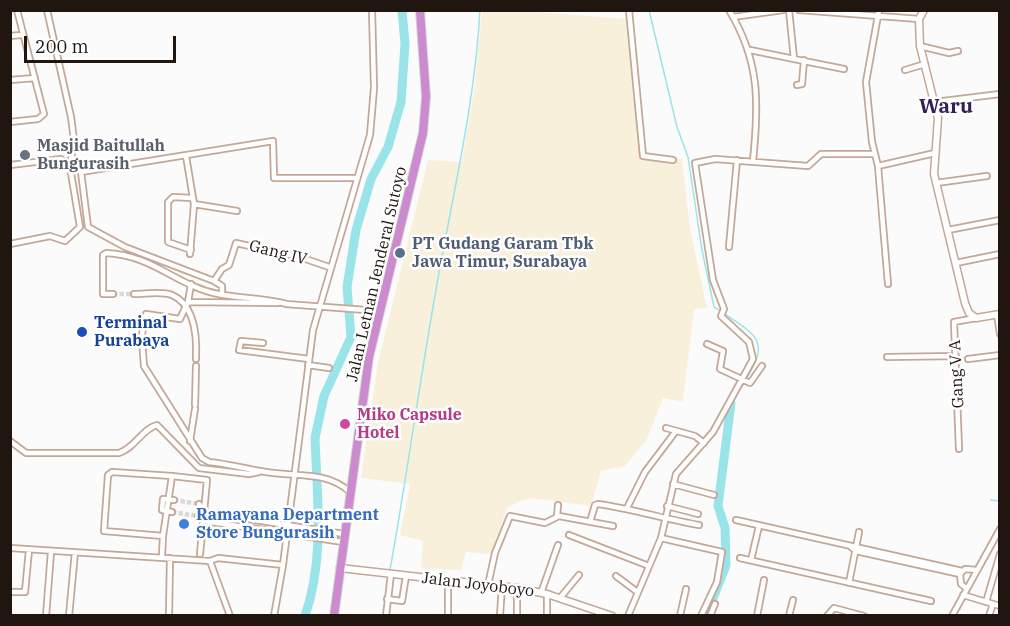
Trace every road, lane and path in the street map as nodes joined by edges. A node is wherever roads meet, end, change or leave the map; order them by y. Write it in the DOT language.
graph roads {
  1 [pos="17,10"];
  2 [pos="47,10"];
  3 [pos="372,10"];
  4 [pos="420,10"];
  5 [pos="629,10"];
  6 [pos="729,10"];
  7 [pos="783,10"];
  8 [pos="789,10"];
  9 [pos="799,10"];
  10 [pos="879,10"];
  11 [pos="924,10"];
  12 [pos="816,11"];
  13 [pos="733,17"];
  14 [pos="878,17"];
  15 [pos="919,19"];
  16 [pos="21,35"];
  17 [pos="10,36"];
  18 [pos="920,46"];
  19 [pos="750,51"];
  20 [pos="958,51"];
  21 [pos="794,59"];
  22 [pos="804,60"];
  23 [pos="925,64"];
  24 [pos="844,69"];
  25 [pos="905,70"];
  26 [pos="35,78"];
  27 [pos="10,80"];
  28 [pos="797,86"];
  29 [pos="999,94"];
  30 [pos="935,102"];
  31 [pos="10,122"];
  32 [pos="935,153"];
  33 [pos="875,154"];
  34 [pos="186,156"];
  35 [pos="673,160"];
  36 [pos="737,160"];
  37 [pos="753,161"];
  38 [pos="10,165"];
  39 [pos="878,166"];
  40 [pos="70,168"];
  41 [pos="987,176"];
  42 [pos="357,178"];
  43 [pos="936,183"];
  44 [pos="74,196"];
  45 [pos="83,196"];
  46 [pos="192,198"];
  47 [pos="194,204"];
  48 [pos="237,211"];
  49 [pos="999,220"];
  50 [pos="948,230"];
  51 [pos="10,244"];
  52 [pos="729,247"];
  53 [pos="999,254"];
  54 [pos="956,263"];
  55 [pos="329,267"];
  56 [pos="214,281"];
  57 [pos="191,284"];
  58 [pos="888,284"];
  59 [pos="113,294"];
  60 [pos="134,294"];
  61 [pos="222,294"];
  62 [pos="187,304"];
  63 [pos="287,304"];
  64 [pos="320,304"];
  65 [pos="379,311"];
  66 [pos="998,315"];
  67 [pos="976,318"];
  68 [pos="142,334"];
  69 [pos="999,334"];
  70 [pos="142,340"];
  71 [pos="263,343"];
  72 [pos="707,344"];
  73 [pos="999,355"];
  74 [pos="956,356"];
  75 [pos="887,357"];
  76 [pos="196,359"];
  77 [pos="968,359"];
  78 [pos="308,362"];
  79 [pos="196,366"];
  80 [pos="762,366"];
  81 [pos="329,368"];
  82 [pos="744,379"];
  83 [pos="666,428"];
  84 [pos="676,431"];
  85 [pos="10,441"];
  86 [pos="190,441"];
  87 [pos="705,442"];
  88 [pos="959,449"];
  89 [pos="261,472"];
  90 [pos="295,474"];
  91 [pos="352,475"];
  92 [pos="172,476"];
  93 [pos="339,481"];
  94 [pos="673,484"];
  95 [pos="350,492"];
  96 [pos="714,495"];
  97 [pos="199,504"];
  98 [pos="558,505"];
  99 [pos="667,506"];
  100 [pos="627,508"];
  101 [pos="204,512"];
  102 [pos="698,514"];
  103 [pos="198,516"];
  104 [pos="557,516"];
  105 [pos="665,519"];
  106 [pos="736,520"];
  107 [pos="204,521"];
  108 [pos="260,521"];
  109 [pos="590,522"];
  110 [pos="288,524"];
  111 [pos="699,525"];
  112 [pos="614,526"];
  113 [pos="759,526"];
  114 [pos="999,528"];
  115 [pos="259,530"];
  116 [pos="311,530"];
  117 [pos="859,532"];
  118 [pos="286,534"];
  119 [pos="569,535"];
  120 [pos="164,536"];
  121 [pos="310,538"];
  122 [pos="344,538"];
  123 [pos="660,538"];
  124 [pos="992,544"];
  125 [pos="558,545"];
  126 [pos="10,548"];
  127 [pos="854,548"];
  128 [pos="999,548"];
  129 [pos="29,550"];
  130 [pos="51,552"];
  131 [pos="75,552"];
  132 [pos="200,554"];
  133 [pos="999,554"];
  134 [pos="162,556"];
  135 [pos="170,558"];
  136 [pos="740,558"];
  137 [pos="751,560"];
  138 [pos="210,561"];
  139 [pos="283,565"];
  140 [pos="649,566"];
  141 [pos="340,568"];
  142 [pos="977,570"];
  143 [pos="961,572"];
  144 [pos="388,574"];
  145 [pos="579,575"];
  146 [pos="406,576"];
  147 [pos="616,576"];
  148 [pos="996,577"];
  149 [pos="448,580"];
  150 [pos="764,580"];
  151 [pos="849,583"];
  152 [pos="488,585"];
  153 [pos="502,586"];
  154 [pos="517,588"];
  155 [pos="966,588"];
  156 [pos="686,589"];
  157 [pos="636,591"];
  158 [pos="11,592"];
  159 [pos="544,593"];
  160 [pos="963,595"];
  161 [pos="560,598"];
  162 [pos="387,599"];
  163 [pos="10,600"];
  164 [pos="793,600"];
  165 [pos="931,601"];
  166 [pos="986,602"];
  167 [pos="715,604"];
  168 [pos="993,604"];
  169 [pos="999,606"];
  170 [pos="857,614"];
  171 [pos="46,615"];
  172 [pos="69,615"];
  173 [pos="169,615"];
  174 [pos="230,615"];
  175 [pos="274,615"];
  176 [pos="334,615"];
  177 [pos="386,615"];
  178 [pos="448,615"];
  179 [pos="500,615"];
  180 [pos="517,615"];
  181 [pos="547,615"];
  182 [pos="612,615"];
  183 [pos="628,615"];
  184 [pos="680,615"];
  185 [pos="701,615"];
  186 [pos="710,615"];
  187 [pos="757,615"];
  188 [pos="789,615"];
  189 [pos="827,615"];
  190 [pos="864,615"];
  191 [pos="952,615"];
  192 [pos="989,615"];
  1 -- 26 [label="street"];
  2 -- 40 [label="street"];
  3 -- 42 [label="street"];
  4 -- 65 [label="highway, Jalan Letnan Jenderal Sutoyo"];
  5 -- 35 [label="street"];
  6 -- 13 [label="street"];
  7 -- 13 [label="street"];
  8 -- 21 [label="street"];
  9 -- 12 [label="street"];
  10 -- 14 [label="street"];
  11 -- 15 [label="street"];
  12 -- 14 [label="street"];
  13 -- 19 [label="street"];
  14 -- 15 [label="street"];
  14 -- 33 [label="street"];
  15 -- 18 [label="street"];
  16 -- 17 [label="street"];
  18 -- 20 [label="street"];
  18 -- 23 [label="street"];
  19 -- 21 [label="street"];
  19 -- 37 [label="street"];
  21 -- 22 [label="street"];
  22 -- 24 [label="street"];
  22 -- 28 [label="street"];
  23 -- 25 [label="street"];
  23 -- 30 [label="street"];
  26 -- 27 [label="street"];
  26 -- 31 [label="street"];
  29 -- 30 [label="street"];
  30 -- 32 [label="street"];
  32 -- 39 [label="street"];
  32 -- 43 [label="street"];
  33 -- 37 [label="street"];
  33 -- 39 [label="street"];
  34 -- 42 [label="street"];
  34 -- 45 [label="street"];
  34 -- 46 [label="street"];
  36 -- 37 [label="street"];
  36 -- 52 [label="street"];
  36 -- 82 [label="street"];
  38 -- 40 [label="street"];
  39 -- 58 [label="street"];
  40 -- 44 [label="street"];
  41 -- 43 [label="street"];
  42 -- 55 [label="street"];
  43 -- 50 [label="street"];
  44 -- 45 [label="street"];
  44 -- 51 [label="street"];
  45 -- 56 [label="street"];
  46 -- 47 [label="street"];
  46 -- 47 [label="street"];
  47 -- 48 [label="street"];
  49 -- 50 [label="street"];
  50 -- 54 [label="street"];
  53 -- 54 [label="street"];
  54 -- 67 [label="street"];
  55 -- 56 [label="street, Gang IV"];
  55 -- 64 [label="street"];
  56 -- 61 [label="street"];
  57 -- 59 [label="street"];
  57 -- 61 [label="street"];
  57 -- 62 [label="street"];
  60 -- 62 [label="street"];
  61 -- 63 [label="street"];
  62 -- 63 [label="street"];
  62 -- 68 [label="street"];
  62 -- 76 [label="street"];
  63 -- 64 [label="street"];
  64 -- 65 [label="street"];
  64 -- 78 [label="street"];
  65 -- 91 [label="highway, Jalan Letnan Jenderal Sutoyo"];
  66 -- 67 [label="street"];
  66 -- 69 [label="street"];
  67 -- 74 [label="street, Gang V A"];
  70 -- 86 [label="street"];
  71 -- 78 [label="street"];
  72 -- 82 [label="street"];
  73 -- 77 [label="street"];
  74 -- 75 [label="street"];
  74 -- 88 [label="street, Gang V A"];
  78 -- 81 [label="street"];
  78 -- 90 [label="street"];
  79 -- 86 [label="street"];
  80 -- 82 [label="street"];
  82 -- 87 [label="street"];
  83 -- 84 [label="street"];
  84 -- 87 [label="street"];
  84 -- 100 [label="street"];
  85 -- 89 [label="street"];
  86 -- 89 [label="street"];
  87 -- 94 [label="street"];
  89 -- 90 [label="street"];
  90 -- 93 [label="street"];
  90 -- 110 [label="street"];
  91 -- 93 [label="street"];
  91 -- 95 [label="highway, Jalan Letnan Jenderal Sutoyo"];
  92 -- 101 [label="street"];
  92 -- 120 [label="street"];
  92 -- 120 [label="street"];
  93 -- 95 [label="street"];
  94 -- 96 [label="street"];
  94 -- 99 [label="street"];
  95 -- 122 [label="highway, Jalan Letnan Jenderal Sutoyo"];
  97 -- 101 [label="street"];
  98 -- 104 [label="street"];
  99 -- 102 [label="street"];
  99 -- 105 [label="street"];
  100 -- 105 [label="street"];
  100 -- 109 [label="street"];
  101 -- 107 [label="street"];
  101 -- 108 [label="street"];
  103 -- 107 [label="street"];
  104 -- 109 [label="street"];
  104 -- 152 [label="street"];
  105 -- 111 [label="street"];
  105 -- 123 [label="street"];
  106 -- 113 [label="street"];
  107 -- 115 [label="street"];
  107 -- 132 [label="street"];
  108 -- 110 [label="street"];
  108 -- 115 [label="street"];
  109 -- 112 [label="street"];
  110 -- 116 [label="street"];
  110 -- 118 [label="street"];
  113 -- 127 [label="street"];
  113 -- 137 [label="street"];
  114 -- 124 [label="street"];
  115 -- 118 [label="street"];
  116 -- 121 [label="street"];
  116 -- 122 [label="street"];
  117 -- 127 [label="street"];
  118 -- 121 [label="street"];
  118 -- 139 [label="street"];
  119 -- 140 [label="street"];
  120 -- 134 [label="street"];
  121 -- 122 [label="street"];
  122 -- 141 [label="highway, Jalan Letnan Jenderal Sutoyo"];
  123 -- 140 [label="street"];
  123 -- 185 [label="street"];
  124 -- 128 [label="street"];
  124 -- 142 [label="street"];
  125 -- 159 [label="street"];
  126 -- 129 [label="street"];
  127 -- 143 [label="street"];
  127 -- 151 [label="street"];
  129 -- 130 [label="street"];
  129 -- 158 [label="street"];
  130 -- 131 [label="street"];
  130 -- 171 [label="street"];
  131 -- 135 [label="street"];
  131 -- 172 [label="street"];
  133 -- 148 [label="street"];
  135 -- 138 [label="street"];
  135 -- 173 [label="street"];
  136 -- 137 [label="street"];
  137 -- 151 [label="street"];
  138 -- 139 [label="street"];
  138 -- 174 [label="street"];
  139 -- 175 [label="street"];
  140 -- 157 [label="street"];
  141 -- 144 [label="street, Jalan Joyoboyo"];
  141 -- 176 [label="highway, Jalan Letnan Jenderal Sutoyo"];
  142 -- 143 [label="street"];
  142 -- 155 [label="street"];
  143 -- 155 [label="street"];
  144 -- 146 [label="street, Jalan Joyoboyo"];
  144 -- 162 [label="street"];
  145 -- 161 [label="street"];
  146 -- 149 [label="street, Jalan Joyoboyo"];
  146 -- 162 [label="street"];
  147 -- 157 [label="street"];
  148 -- 166 [label="street"];
  149 -- 152 [label="street, Jalan Joyoboyo"];
  149 -- 178 [label="street"];
  150 -- 187 [label="street"];
  151 -- 165 [label="street"];
  152 -- 153 [label="street, Jalan Joyoboyo"];
  153 -- 154 [label="street, Jalan Joyoboyo"];
  153 -- 179 [label="street"];
  154 -- 159 [label="street, Jalan Joyoboyo"];
  154 -- 180 [label="street"];
  155 -- 160 [label="street"];
  156 -- 184 [label="street"];
  157 -- 183 [label="street"];
  158 -- 163 [label="street"];
  159 -- 161 [label="street, Jalan Joyoboyo"];
  159 -- 181 [label="street"];
  160 -- 166 [label="street"];
  160 -- 191 [label="street"];
  161 -- 182 [label="street, Jalan Joyoboyo"];
  162 -- 177 [label="street"];
  164 -- 188 [label="street"];
  166 -- 168 [label="street"];
  167 -- 186 [label="street"];
  168 -- 169 [label="street"];
  168 -- 192 [label="street"];
  170 -- 189 [label="street"];
  170 -- 190 [label="street"];
}
